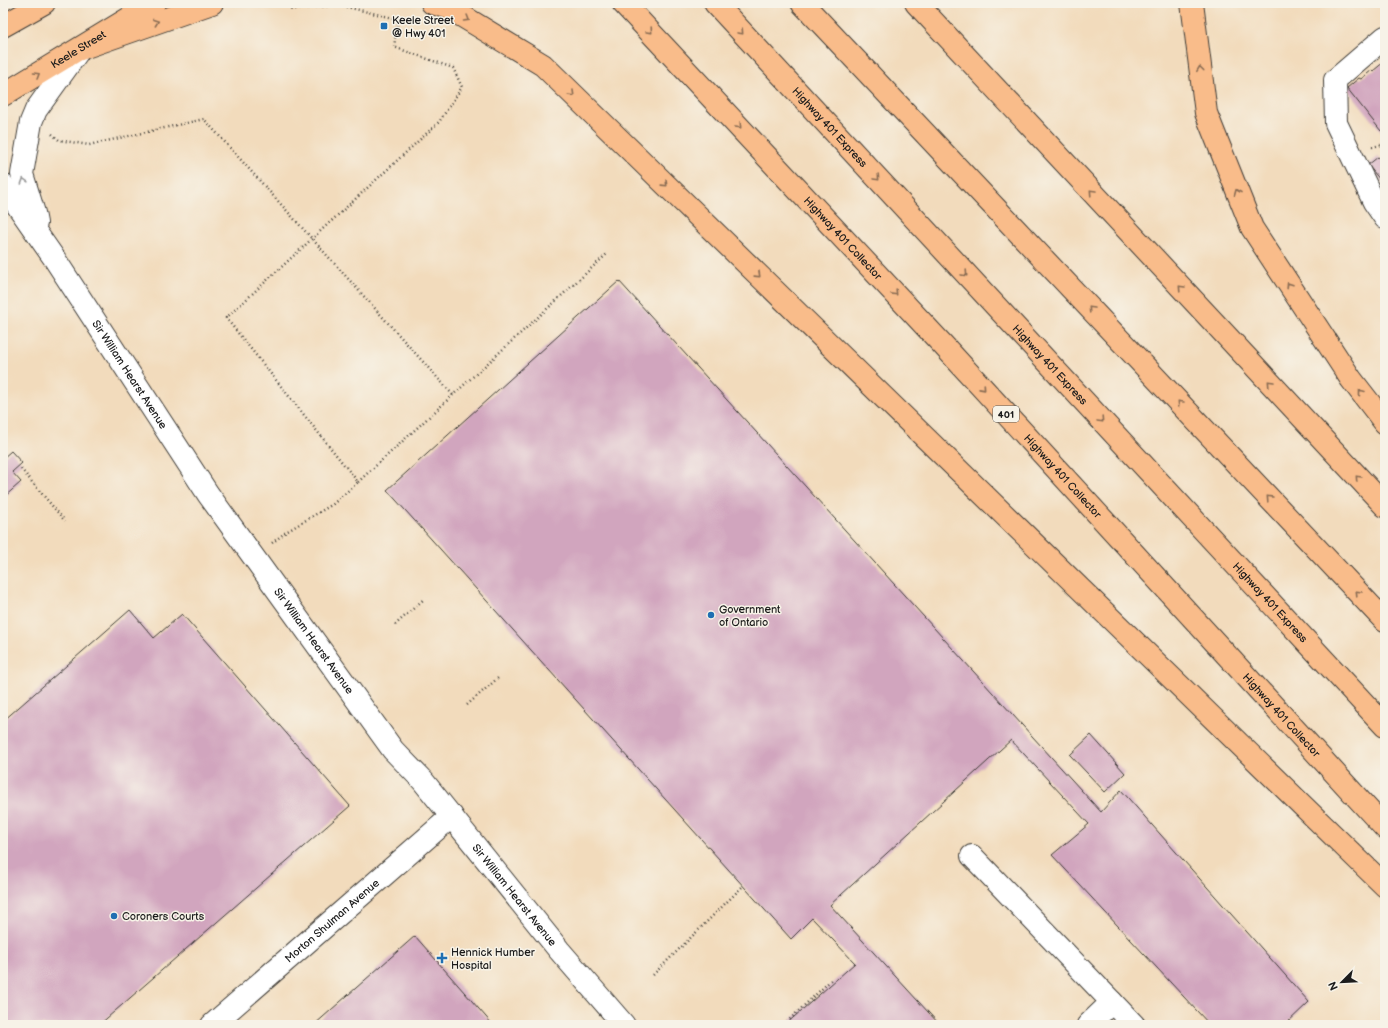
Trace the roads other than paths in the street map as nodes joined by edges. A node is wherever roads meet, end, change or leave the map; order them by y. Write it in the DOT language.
graph roads {
  1 [pos="44,3"];
  2 [pos="154,3"];
  3 [pos="212,3"];
  4 [pos="432,3"];
  5 [pos="623,3"];
  6 [pos="714,3"];
  7 [pos="802,3"];
  8 [pos="916,3"];
  9 [pos="1192,3"];
  10 [pos="3,26"];
  11 [pos="1385,37"];
  12 [pos="80,49"];
  13 [pos="3,95"];
  14 [pos="3,186"];
  15 [pos="1385,218"];
  16 [pos="37,232"];
  17 [pos="1385,423"];
  18 [pos="1385,506"];
  19 [pos="1385,621"];
  20 [pos="1385,726"];
  21 [pos="452,816"];
  22 [pos="1385,828"];
  23 [pos="972,856"];
  24 [pos="1385,886"];
  25 [pos="1112,1002"];
  26 [pos="212,1025"];
  27 [pos="624,1025"];
  28 [pos="1088,1025"];
  29 [pos="1134,1025"];
  1 -- 10 [label="main road"];
  2 -- 12 [label="main road, Keele Street"];
  12 -- 3 [label="main road, one-way"];
  4 -- 24 [label="main road, one-way"];
  5 -- 22 [label="main road, Highway 401 Collector / 401, one-way"];
  6 -- 20 [label="main road, Highway 401 Express, one-way"];
  19 -- 7 [label="main road, one-way"];
  18 -- 8 [label="main road, one-way"];
  17 -- 9 [label="main road, one-way"];
  11 -- 15 [label="street"];
  13 -- 12 [label="main road, Keele Street, one-way"];
  16 -- 12 [label="street, Sir William Hearst Avenue, one-way"];
  14 -- 16 [label="street, Sir William Hearst Avenue"];
  16 -- 21 [label="street, Sir William Hearst Avenue"];
  21 -- 26 [label="street, Morton Shulman Avenue"];
  21 -- 27 [label="street, Sir William Hearst Avenue"];
  23 -- 25 [label="street"];
  25 -- 28 [label="street"];
  25 -- 29 [label="street"];
}
